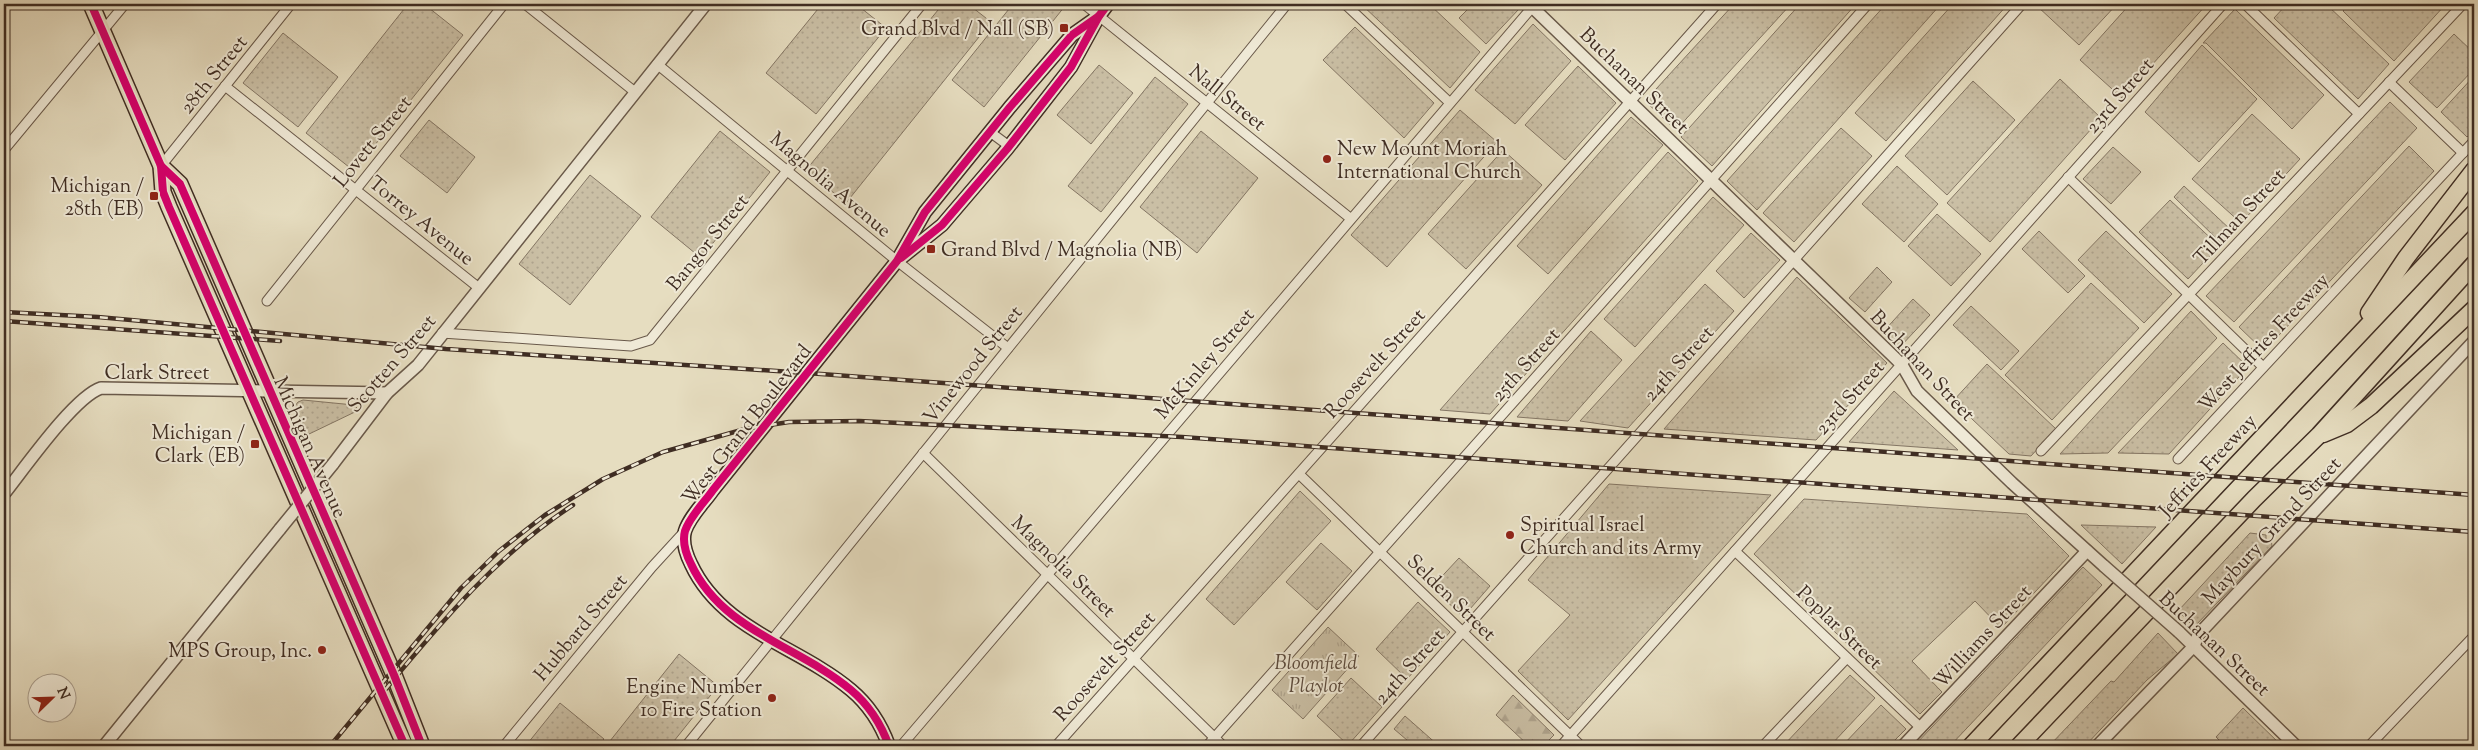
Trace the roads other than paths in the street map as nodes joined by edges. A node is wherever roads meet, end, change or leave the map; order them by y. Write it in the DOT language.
graph roads {
  1 [pos="91,4"];
  2 [pos="125,4"];
  3 [pos="291,4"];
  4 [pos="504,4"];
  5 [pos="525,4"];
  6 [pos="706,4"];
  7 [pos="922,4"];
  8 [pos="1084,4"];
  9 [pos="1108,4"];
  10 [pos="1287,4"];
  11 [pos="1345,4"];
  12 [pos="1717,4"];
  13 [pos="1868,4"];
  14 [pos="2022,4"];
  15 [pos="2223,4"];
  16 [pos="2245,4"];
  17 [pos="2463,4"];
  18 [pos="1532,5"];
  19 [pos="1099,16"];
  20 [pos="102,30"];
  21 [pos="658,64"];
  22 [pos="2389,82"];
  23 [pos="225,86"];
  24 [pos="635,92"];
  25 [pos="1207,102"];
  26 [pos="1449,102"];
  27 [pos="1630,102"];
  28 [pos="2359,114"];
  29 [pos="990,132"];
  30 [pos="2474,141"];
  31 [pos="1008,146"];
  32 [pos="4,150"];
  33 [pos="2463,153"];
  34 [pos="161,166"];
  35 [pos="788,170"];
  36 [pos="2474,170"];
  37 [pos="2068,178"];
  38 [pos="1711,180"];
  39 [pos="355,189"];
  40 [pos="2474,214"];
  41 [pos="1350,218"];
  42 [pos="1794,260"];
  43 [pos="897,261"];
  44 [pos="2474,264"];
  45 [pos="479,288"];
  46 [pos="2190,295"];
  47 [pos="267,301"];
  48 [pos="2474,309"];
  49 [pos="442,333"];
  50 [pos="2474,341"];
  51 [pos="1008,348"];
  52 [pos="2344,351"];
  53 [pos="1902,365"];
  54 [pos="2263,367"];
  55 [pos="269,391"];
  56 [pos="249,392"];
  57 [pos="387,392"];
  58 [pos="2319,435"];
  59 [pos="2041,451"];
  60 [pos="923,453"];
  61 [pos="2178,459"];
  62 [pos="1299,474"];
  63 [pos="4,494"];
  64 [pos="685,531"];
  65 [pos="1735,551"];
  66 [pos="2087,551"];
  67 [pos="1380,552"];
  68 [pos="1047,574"];
  69 [pos="1462,632"];
  70 [pos="2474,636"];
  71 [pos="771,641"];
  72 [pos="2194,646"];
  73 [pos="1847,658"];
  74 [pos="1134,659"];
  75 [pos="1920,728"];
  76 [pos="1570,736"];
  77 [pos="1214,738"];
  78 [pos="104,746"];
  79 [pos="405,746"];
  80 [pos="422,746"];
  81 [pos="504,746"];
  82 [pos="686,746"];
  83 [pos="888,746"];
  84 [pos="901,746"];
  85 [pos="1056,746"];
  86 [pos="1207,746"];
  87 [pos="1223,746"];
  88 [pos="1361,746"];
  89 [pos="1561,746"];
  90 [pos="1580,746"];
  91 [pos="1763,746"];
  92 [pos="1903,746"];
  93 [pos="1972,746"];
  94 [pos="2019,746"];
  95 [pos="2097,746"];
  96 [pos="2296,746"];
  97 [pos="2369,746"];
  1 -- 20 [label="main road, Michigan Avenue"];
  2 -- 20 [label="street"];
  3 -- 23 [label="street, 28th Street"];
  4 -- 39 [label="street, Lovett Street"];
  5 -- 24 [label="street"];
  6 -- 21 [label="street, Scotten Street"];
  7 -- 35 [label="street, Bangor Street"];
  8 -- 19 [label="street, Nall Street"];
  9 -- 19 [label="main road, West Grand Boulevard"];
  10 -- 25 [label="street, Vinewood Street"];
  11 -- 26 [label="street"];
  12 -- 27 [label="street, Roosevelt Street"];
  13 -- 38 [label="street, 25th Street"];
  14 -- 42 [label="street, 24th Street"];
  15 -- 37 [label="street, 23rd Street"];
  16 -- 28 [label="street"];
  17 -- 22 [label="street, Tillman Street"];
  18 -- 26 [label="street, McKinley Street"];
  18 -- 27 [label="street, Buchanan Street"];
  19 -- 25 [label="street, Nall Street"];
  19 -- 29 [label="main road, West Grand Boulevard"];
  19 -- 31 [label="main road, West Grand Boulevard"];
  20 -- 32 [label="street"];
  20 -- 34 [label="main road, Michigan Avenue"];
  21 -- 24 [label="street, Scotten Street"];
  21 -- 35 [label="street, Magnolia Avenue"];
  22 -- 28 [label="street, Tillman Street"];
  22 -- 33 [label="street"];
  23 -- 34 [label="street, 28th Street"];
  23 -- 39 [label="street, Torrey Avenue"];
  24 -- 45 [label="street, Scotten Street"];
  25 -- 41 [label="street, Nall Street"];
  25 -- 51 [label="street, Vinewood Street"];
  26 -- 41 [label="street, McKinley Street"];
  27 -- 38 [label="street, Buchanan Street"];
  27 -- 62 [label="street, Roosevelt Street"];
  28 -- 46 [label="street, Tillman Street"];
  29 -- 31 [label="street"];
  29 -- 43 [label="main road, West Grand Boulevard"];
  30 -- 33 [label="street, West Jeffries Freeway"];
  31 -- 43 [label="main road, West Grand Boulevard"];
  33 -- 54 [label="street, West Jeffries Freeway"];
  34 -- 55 [label="main road, Michigan Avenue"];
  34 -- 56 [label="main road, Michigan Avenue"];
  35 -- 43 [label="street, Magnolia Avenue"];
  35 -- 49 [label="street, Bangor Street"];
  36 -- 52 [label="highway"];
  37 -- 46 [label="street"];
  37 -- 53 [label="street, 23rd Street"];
  38 -- 42 [label="street, Buchanan Street"];
  38 -- 67 [label="street, 25th Street"];
  39 -- 45 [label="street, Torrey Avenue"];
  39 -- 47 [label="street, Lovett Street"];
  40 -- 52 [label="highway, Jeffries Freeway"];
  41 -- 68 [label="street, McKinley Street"];
  42 -- 53 [label="street, Buchanan Street"];
  42 -- 69 [label="street, 24th Street"];
  43 -- 51 [label="street, Magnolia Avenue"];
  43 -- 64 [label="main road, West Grand Boulevard"];
  44 -- 58 [label="highway"];
  45 -- 49 [label="street, Scotten Street"];
  46 -- 54 [label="street"];
  46 -- 59 [label="street, Tillman Street"];
  48 -- 58 [label="highway"];
  49 -- 57 [label="street, Scotten Street"];
  50 -- 72 [label="street, Maybury Grand Street"];
  51 -- 60 [label="street, Vinewood Street"];
  52 -- 93 [label="highway, Jeffries Freeway"];
  53 -- 65 [label="street, 23rd Street"];
  53 -- 66 [label="street, Buchanan Street"];
  54 -- 61 [label="street, West Jeffries Freeway"];
  55 -- 56 [label="street, Clark Street"];
  55 -- 57 [label="street, Clark Street"];
  55 -- 80 [label="main road, Michigan Avenue"];
  56 -- 63 [label="street, Clark Street"];
  56 -- 79 [label="main road, Michigan Avenue"];
  57 -- 78 [label="street, Scotten Street, bridge"];
  58 -- 94 [label="highway"];
  60 -- 68 [label="street, Magnolia Street"];
  60 -- 71 [label="street, Vinewood Street"];
  62 -- 67 [label="street, Selden Street"];
  62 -- 74 [label="street, Roosevelt Street"];
  64 -- 71 [label="main road, West Grand Boulevard"];
  64 -- 81 [label="street, Hubbard Street"];
  65 -- 73 [label="street, Poplar Street"];
  65 -- 76 [label="street, 23rd Street"];
  66 -- 72 [label="street, Buchanan Street, bridge"];
  66 -- 75 [label="street, Williams Street"];
  67 -- 69 [label="street, Selden Street"];
  67 -- 77 [label="street, 25th Street"];
  68 -- 74 [label="street, Magnolia Street"];
  68 -- 84 [label="street, McKinley Street"];
  69 -- 76 [label="street, Selden Street"];
  69 -- 88 [label="street, 24th Street"];
  70 -- 97 [label="street"];
  71 -- 82 [label="street, Vinewood Street"];
  71 -- 83 [label="main road, West Grand Boulevard"];
  72 -- 95 [label="street, Maybury Grand Street"];
  72 -- 96 [label="street, Buchanan Street"];
  73 -- 75 [label="street, Poplar Street"];
  73 -- 91 [label="street"];
  74 -- 77 [label="street, Magnolia Street"];
  74 -- 85 [label="street, Roosevelt Street"];
  75 -- 92 [label="street, Williams Street"];
  76 -- 89 [label="street, 23rd Street"];
  76 -- 90 [label="street, Selden Street"];
  77 -- 86 [label="street, 25th Street"];
  77 -- 87 [label="street, Magnolia Street"];
}
